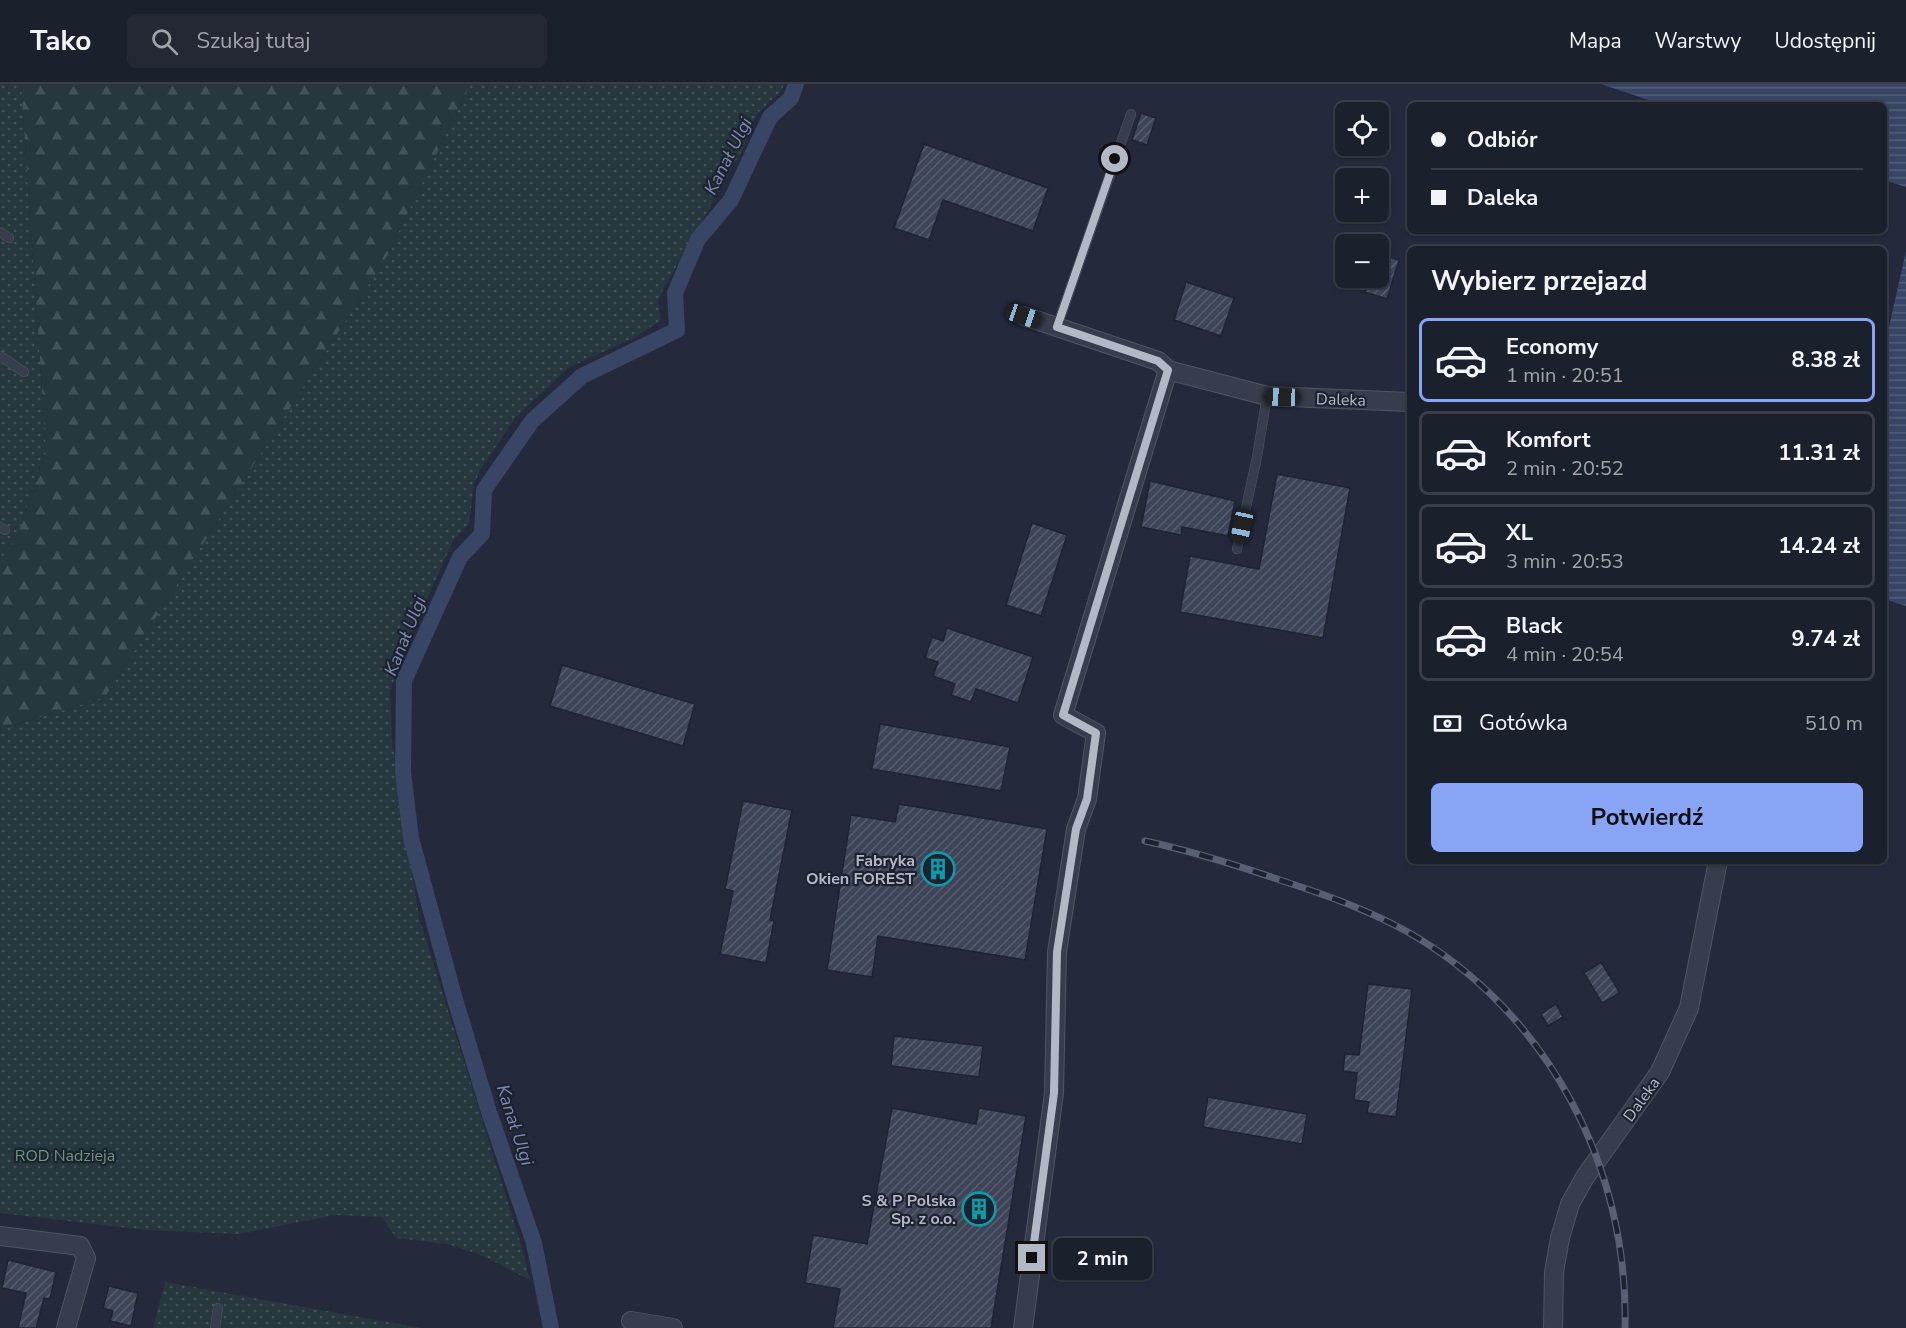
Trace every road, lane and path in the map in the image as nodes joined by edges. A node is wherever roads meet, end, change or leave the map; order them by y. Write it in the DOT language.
graph roads {
  1 [pos="1131,114"];
  2 [pos="1024,316"];
  3 [pos="1057,327"];
  4 [pos="0,357"];
  5 [pos="1168,370"];
  6 [pos="24,372"];
  7 [pos="1268,396"];
  8 [pos="1407,402"];
  9 [pos="1237,549"];
  10 [pos="1717,864"];
  11 [pos="0,1236"];
  12 [pos="219,1308"];
  13 [pos="631,1321"];
  14 [pos="66,1328"];
  15 [pos="215,1328"];
  16 [pos="673,1328"];
  17 [pos="1023,1328"];
  18 [pos="1553,1328"];
  1 -- 3 [label="lane"];
  2 -- 3 [label="street, Daleka"];
  3 -- 5 [label="street, Daleka"];
  4 -- 6 [label="lane"];
  5 -- 7 [label="street, Daleka"];
  5 -- 17 [label="street"];
  7 -- 8 [label="street, Daleka"];
  7 -- 9 [label="lane"];
  10 -- 18 [label="street, Daleka"];
  11 -- 14 [label="street"];
  12 -- 15 [label="lane"];
  13 -- 16 [label="street"];
}
